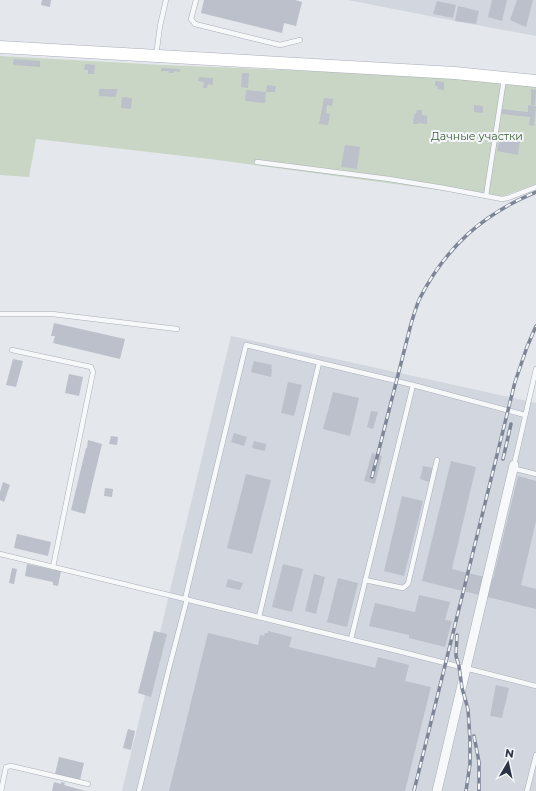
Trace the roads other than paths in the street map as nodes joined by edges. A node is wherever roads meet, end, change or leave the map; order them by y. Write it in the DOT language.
graph roads {
  1 [pos="166,0"];
  2 [pos="196,0"];
  3 [pos="300,40"];
  4 [pos="0,47"];
  5 [pos="156,56"];
  6 [pos="505,78"];
  7 [pos="536,80"];
  8 [pos="257,162"];
  9 [pos="536,186"];
  10 [pos="486,196"];
  11 [pos="0,314"];
  12 [pos="177,329"];
  13 [pos="12,350"];
  14 [pos="319,363"];
  15 [pos="536,369"];
  16 [pos="534,383"];
  17 [pos="413,385"];
  18 [pos="525,415"];
  19 [pos="437,460"];
  20 [pos="514,465"];
  21 [pos="536,474"];
  22 [pos="0,554"];
  23 [pos="53,567"];
  24 [pos="365,580"];
  25 [pos="186,599"];
  26 [pos="259,617"];
  27 [pos="351,639"];
  28 [pos="466,668"];
  29 [pos="536,686"];
  30 [pos="536,755"];
  31 [pos="88,784"];
  32 [pos="1,791"];
  33 [pos="139,791"];
  34 [pos="437,791"];
  35 [pos="527,791"];
  1 -- 5 [label="lane"];
  2 -- 3 [label="lane"];
  4 -- 5 [label="main road"];
  5 -- 6 [label="main road"];
  6 -- 7 [label="main road"];
  6 -- 10 [label="lane"];
  8 -- 10 [label="lane"];
  9 -- 10 [label="lane"];
  11 -- 12 [label="lane"];
  13 -- 23 [label="lane"];
  14 -- 17 [label="lane"];
  14 -- 25 [label="lane"];
  14 -- 26 [label="lane"];
  15 -- 16 [label="lane"];
  16 -- 18 [label="lane"];
  17 -- 18 [label="lane"];
  17 -- 24 [label="lane"];
  18 -- 20 [label="lane"];
  19 -- 24 [label="lane"];
  20 -- 21 [label="lane"];
  20 -- 28 [label="street"];
  22 -- 23 [label="lane"];
  23 -- 25 [label="lane"];
  24 -- 27 [label="lane"];
  25 -- 26 [label="lane"];
  25 -- 33 [label="lane"];
  26 -- 27 [label="lane"];
  27 -- 28 [label="lane"];
  28 -- 29 [label="lane"];
  28 -- 34 [label="street"];
  30 -- 35 [label="lane"];
  31 -- 32 [label="lane"];
}
